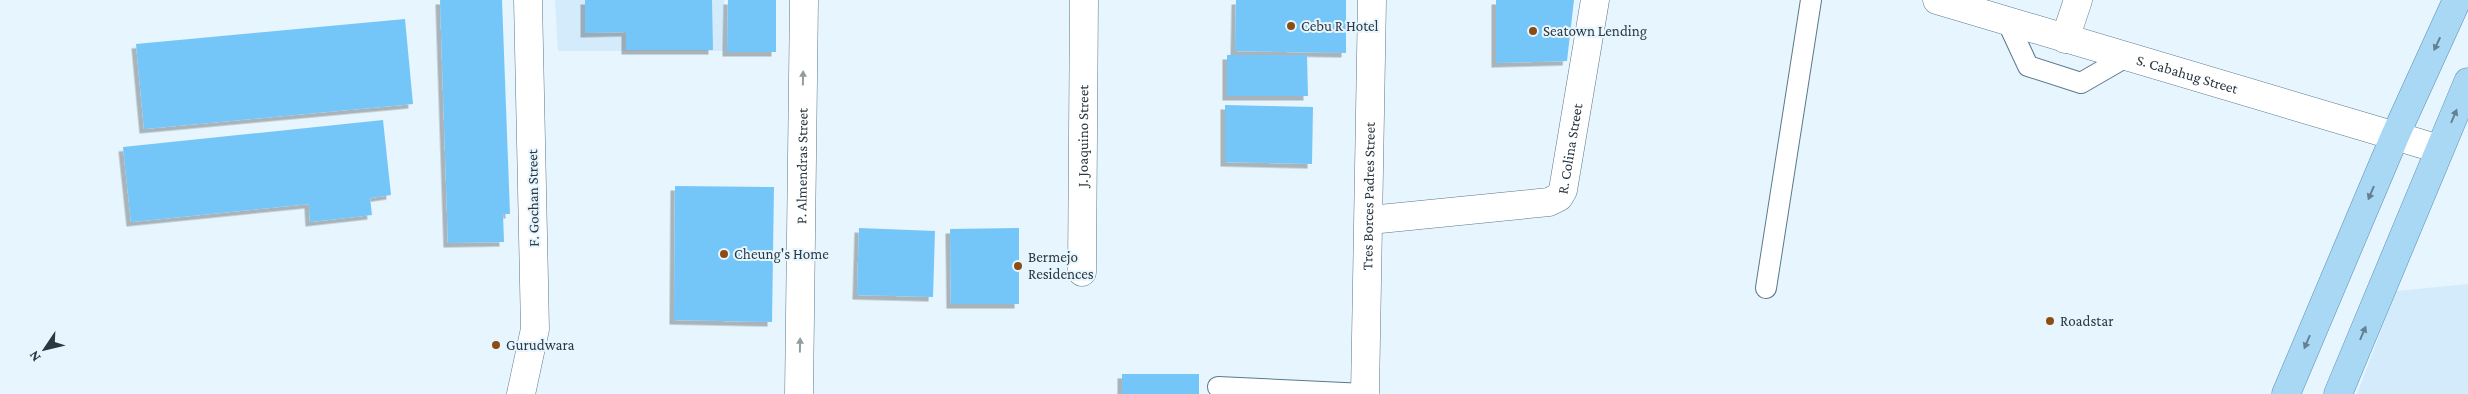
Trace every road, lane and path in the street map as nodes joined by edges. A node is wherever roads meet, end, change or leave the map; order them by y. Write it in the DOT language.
graph roads {
  1 [pos="528,0"];
  2 [pos="804,0"];
  3 [pos="1084,0"];
  4 [pos="1372,0"];
  5 [pos="1595,0"];
  6 [pos="1811,0"];
  7 [pos="1937,0"];
  8 [pos="2078,0"];
  9 [pos="2457,0"];
  10 [pos="2007,21"];
  11 [pos="2065,39"];
  12 [pos="2126,57"];
  13 [pos="2468,82"];
  14 [pos="2395,136"];
  15 [pos="2439,149"];
  16 [pos="1370,220"];
  17 [pos="1082,272"];
  18 [pos="1766,288"];
  19 [pos="1218,387"];
  20 [pos="521,394"];
  21 [pos="799,394"];
  22 [pos="1365,394"];
  23 [pos="2286,394"];
  24 [pos="2338,394"];
  1 -- 20 [label="street, F. Gochan Street"];
  21 -- 2 [label="street, P. Almendras Street, one-way"];
  3 -- 17 [label="street, J. Joaquino Street"];
  4 -- 16 [label="street, Tres Borces Padres Street"];
  5 -- 16 [label="street, R. Colina Street"];
  6 -- 18 [label="lane"];
  7 -- 10 [label="street, S. Cabahug Street"];
  8 -- 11 [label="street"];
  9 -- 14 [label="main road, one-way"];
  10 -- 11 [label="street, S. Cabahug Street"];
  10 -- 12 [label="lane"];
  11 -- 12 [label="street, S. Cabahug Street"];
  12 -- 14 [label="street, S. Cabahug Street"];
  15 -- 13 [label="main road, one-way"];
  14 -- 15 [label="street, S. Cabahug Street"];
  14 -- 23 [label="main road, one-way"];
  24 -- 15 [label="main road, one-way"];
  16 -- 22 [label="street, Tres Borces Padres Street"];
  19 -- 22 [label="lane"];
}
